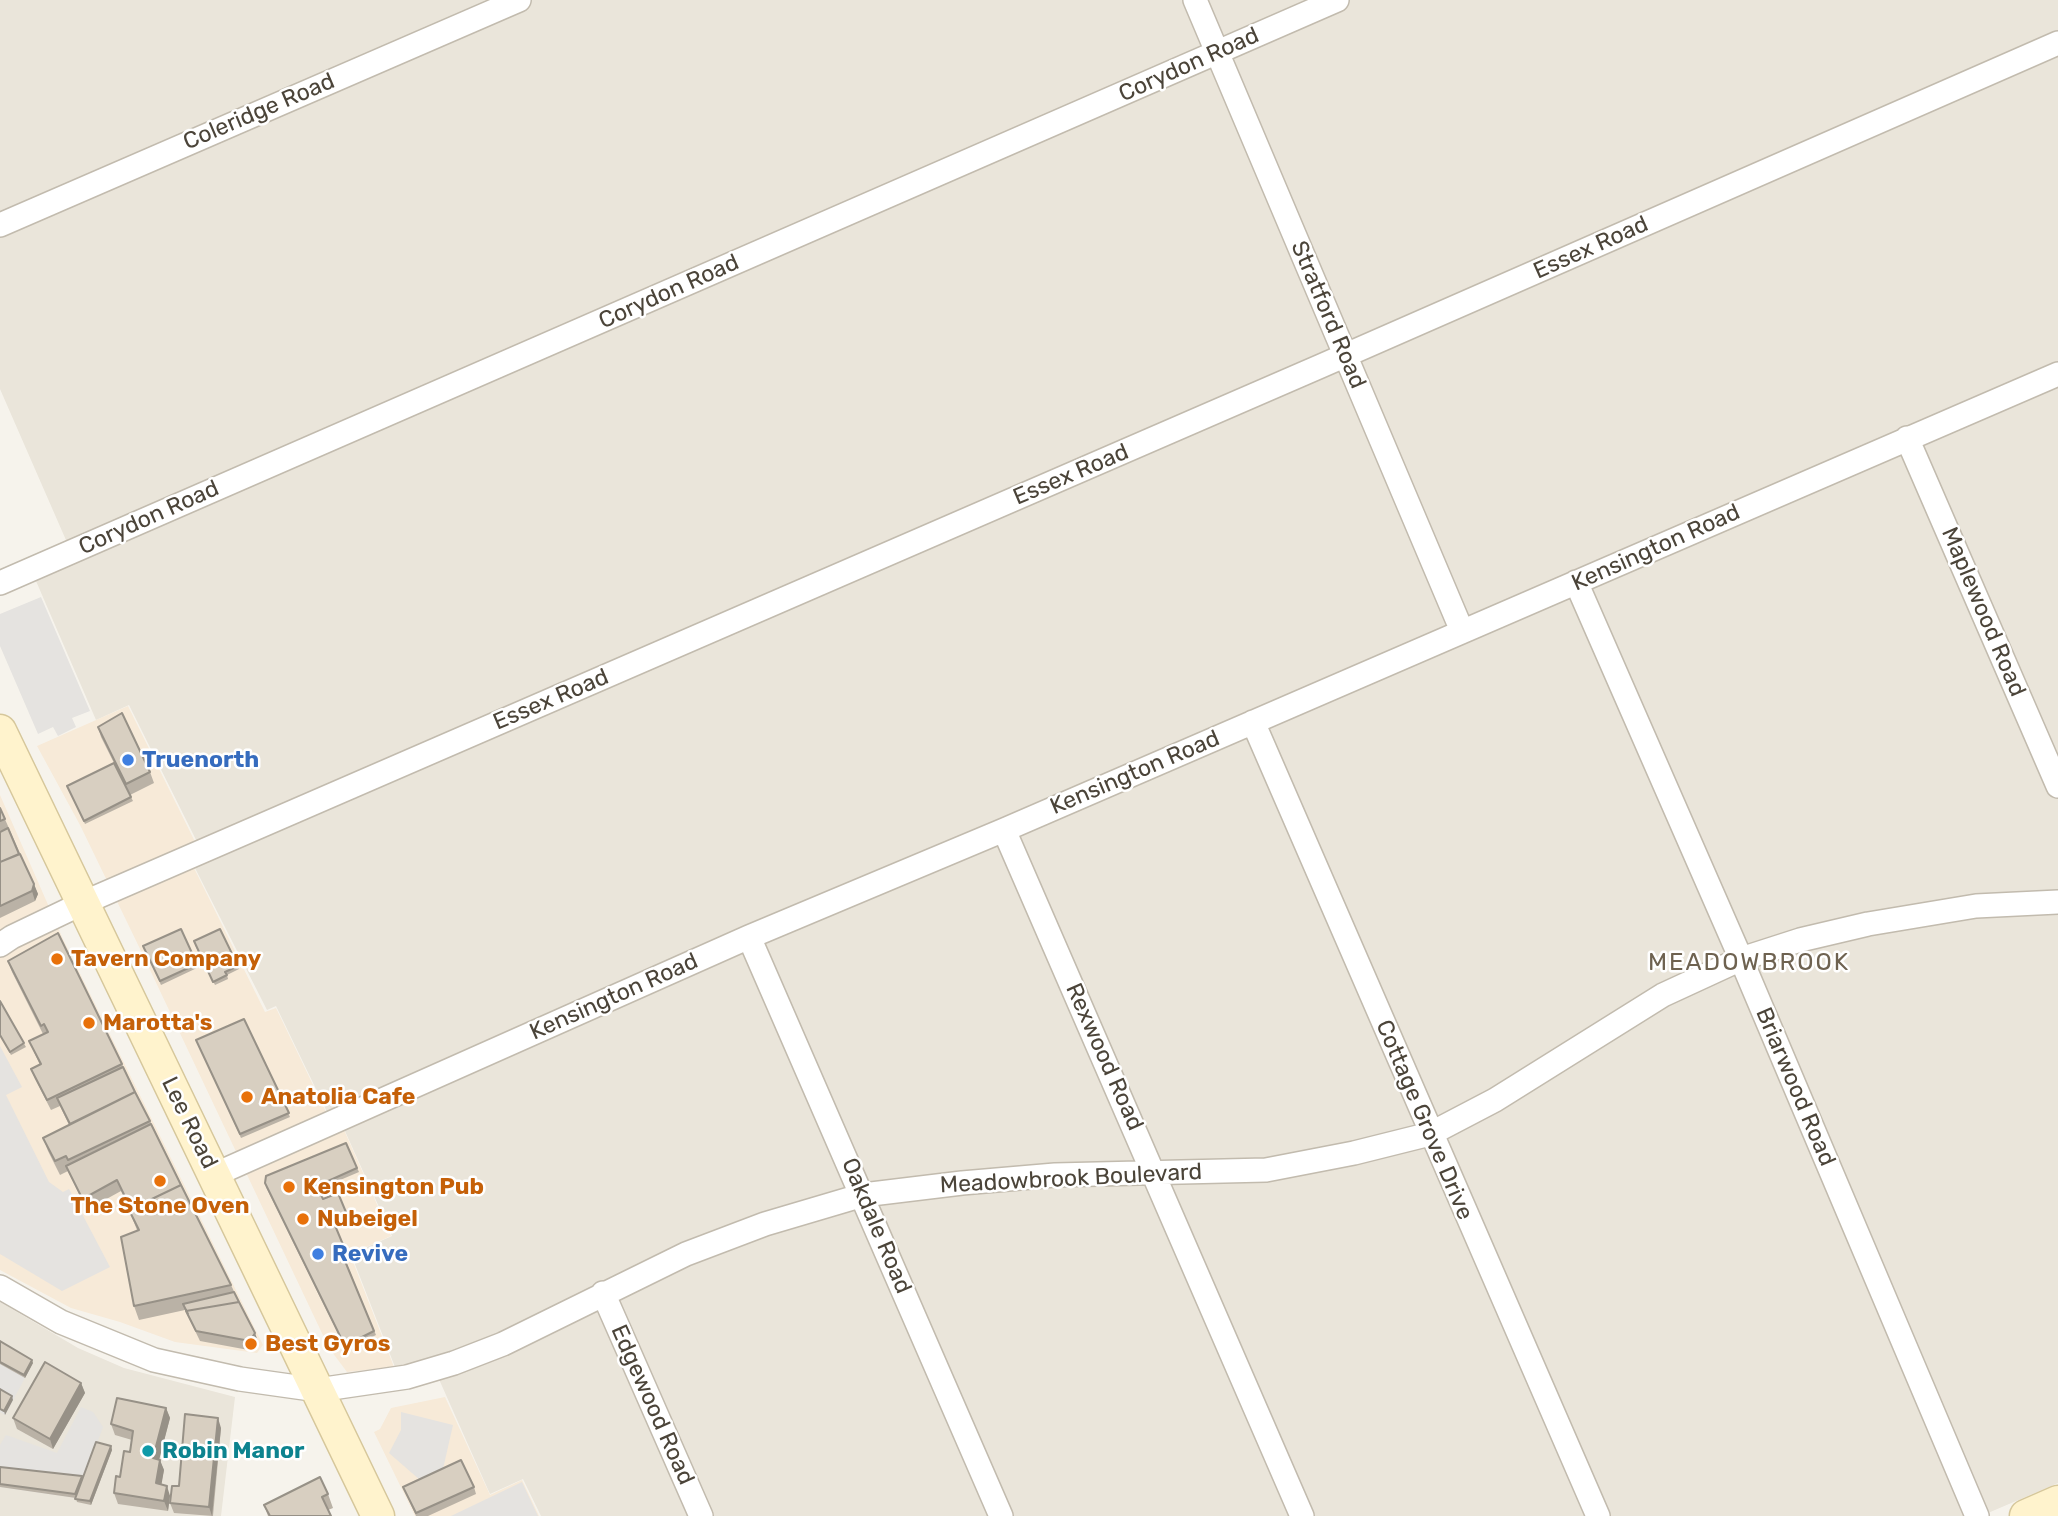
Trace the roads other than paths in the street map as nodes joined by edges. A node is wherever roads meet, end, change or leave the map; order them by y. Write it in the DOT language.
graph roads {
  1 [pos="519,0"];
  2 [pos="1195,0"];
  3 [pos="1338,0"];
  4 [pos="2058,43"];
  5 [pos="1217,53"];
  6 [pos="0,225"];
  7 [pos="1345,356"];
  8 [pos="2058,373"];
  9 [pos="1907,438"];
  10 [pos="1576,582"];
  11 [pos="0,583"];
  12 [pos="1462,631"];
  13 [pos="1253,722"];
  14 [pos="0,731"];
  15 [pos="2058,786"];
  16 [pos="1004,830"];
  17 [pos="2058,902"];
  18 [pos="83,903"];
  19 [pos="749,937"];
  20 [pos="0,945"];
  21 [pos="1741,960"];
  22 [pos="1430,1134"];
  23 [pos="1155,1174"];
  24 [pos="214,1175"];
  25 [pos="863,1195"];
  26 [pos="0,1287"];
  27 [pos="603,1293"];
  28 [pos="318,1391"];
  29 [pos="2058,1502"];
  30 [pos="378,1516"];
  31 [pos="701,1516"];
  32 [pos="1001,1516"];
  33 [pos="1303,1516"];
  34 [pos="1598,1516"];
  35 [pos="1977,1516"];
  36 [pos="2026,1516"];
  1 -- 6 [label="street, Coleridge Road"];
  2 -- 5 [label="street, Stratford Road"];
  3 -- 5 [label="street, Corydon Road"];
  4 -- 7 [label="street, Essex Road"];
  5 -- 7 [label="street, Stratford Road"];
  5 -- 11 [label="street, Corydon Road"];
  7 -- 12 [label="street, Stratford Road"];
  7 -- 18 [label="street, Essex Road"];
  8 -- 9 [label="street, Kensington Road"];
  9 -- 10 [label="street, Kensington Road"];
  9 -- 15 [label="street, Maplewood Road"];
  10 -- 12 [label="street, Kensington Road"];
  10 -- 21 [label="street, Briarwood Road"];
  12 -- 13 [label="street, Kensington Road"];
  13 -- 16 [label="street, Kensington Road"];
  13 -- 22 [label="street, Cottage Grove Drive"];
  14 -- 18 [label="main road, Lee Road"];
  16 -- 19 [label="street, Kensington Road"];
  16 -- 23 [label="street, Rexwood Road"];
  17 -- 21 [label="street, Meadowbrook Boulevard"];
  18 -- 20 [label="street, Essex Road"];
  18 -- 24 [label="main road, Lee Road"];
  19 -- 24 [label="street, Kensington Road"];
  19 -- 25 [label="street, Oakdale Road"];
  21 -- 22 [label="street, Meadowbrook Boulevard"];
  21 -- 35 [label="street, Briarwood Road"];
  22 -- 23 [label="street, Meadowbrook Boulevard"];
  22 -- 34 [label="street, Cottage Grove Drive"];
  23 -- 25 [label="street, Meadowbrook Boulevard"];
  23 -- 33 [label="street, Rexwood Road"];
  24 -- 28 [label="main road, Lee Road"];
  25 -- 27 [label="street, Meadowbrook Boulevard"];
  25 -- 32 [label="street, Oakdale Road"];
  26 -- 28 [label="street, Meadowbrook Boulevard"];
  27 -- 28 [label="street, Meadowbrook Boulevard"];
  27 -- 31 [label="street, Edgewood Road"];
  28 -- 30 [label="main road, Lee Road"];
  29 -- 36 [label="main road"];
}
